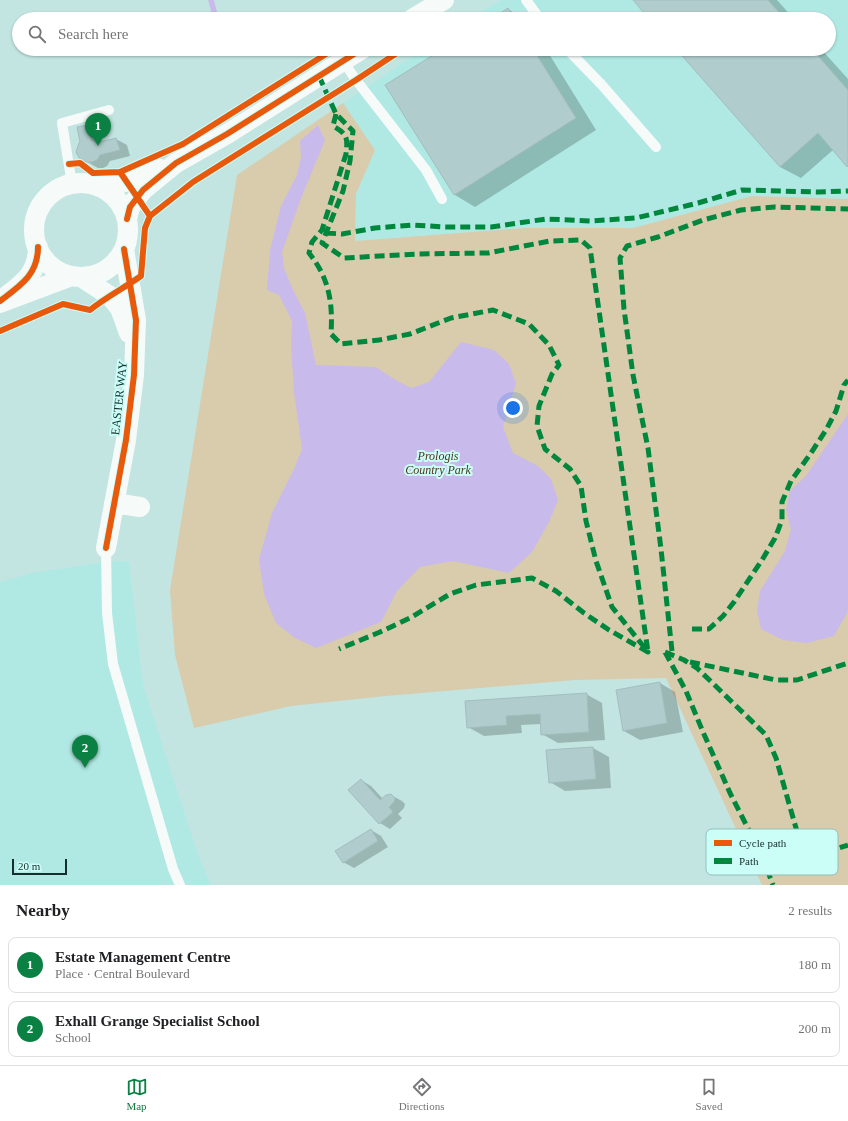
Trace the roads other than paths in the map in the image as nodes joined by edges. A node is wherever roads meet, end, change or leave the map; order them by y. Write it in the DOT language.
graph roads {
  1 [pos="444,0"];
  2 [pos="526,0"];
  3 [pos="424,12"];
  4 [pos="535,12"];
  5 [pos="351,56"];
  6 [pos="574,56"];
  7 [pos="343,61"];
  8 [pos="109,110"];
  9 [pos="656,147"];
  10 [pos="176,163"];
  11 [pos="72,184"];
  12 [pos="99,187"];
  13 [pos="442,200"];
  14 [pos="127,220"];
  15 [pos="38,247"];
  16 [pos="124,248"];
  17 [pos="77,276"];
  18 [pos="0,302"];
  19 [pos="135,350"];
  20 [pos="114,502"];
  21 [pos="140,507"];
  22 [pos="106,548"];
  23 [pos="180,885"];
  1 -- 3 [label="street"];
  2 -- 4 [label="lane"];
  5 -- 7 [label="street"];
  6 -- 9 [label="lane"];
  7 -- 10 [label="street"];
  7 -- 13 [label="lane"];
  8 -- 11 [label="lane"];
  10 -- 12 [label="street"];
  10 -- 14 [label="street"];
  11 -- 12 [label="street"];
  11 -- 15 [label="street"];
  12 -- 14 [label="street"];
  14 -- 16 [label="street"];
  15 -- 17 [label="street"];
  15 -- 18 [label="street"];
  16 -- 17 [label="street"];
  16 -- 19 [label="street, EASTER WAY"];
  17 -- 18 [label="street"];
  17 -- 19 [label="street, EASTER WAY"];
  19 -- 20 [label="street, EASTER WAY"];
  20 -- 21 [label="street"];
  20 -- 22 [label="street, EASTER WAY"];
  22 -- 23 [label="lane"];
}
